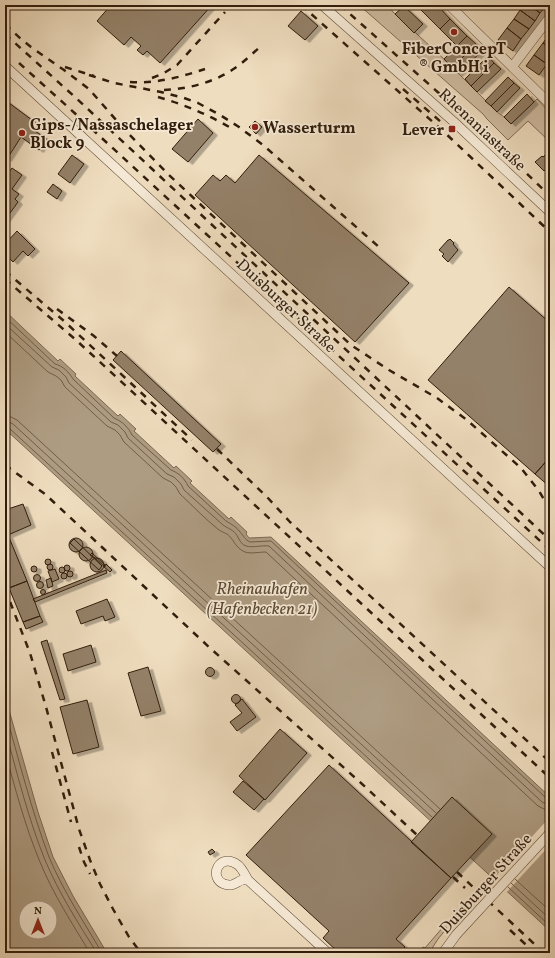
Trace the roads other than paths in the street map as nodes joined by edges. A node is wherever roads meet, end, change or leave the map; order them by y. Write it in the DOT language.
graph roads {
  1 [pos="322,5"];
  2 [pos="449,5"];
  3 [pos="550,17"];
  4 [pos="5,66"];
  5 [pos="512,66"];
  6 [pos="550,104"];
  7 [pos="550,212"];
  8 [pos="550,567"];
  9 [pos="550,833"];
  10 [pos="248,880"];
  11 [pos="328,953"];
  12 [pos="443,953"];
  1 -- 7 [label="street, Rhenaniastraße"];
  2 -- 5 [label="street"];
  3 -- 5 [label="street"];
  4 -- 8 [label="street, Duisburger Straße"];
  5 -- 6 [label="street"];
  9 -- 12 [label="street, Duisburger Straße, bridge"];
  10 -- 11 [label="street"];
}
